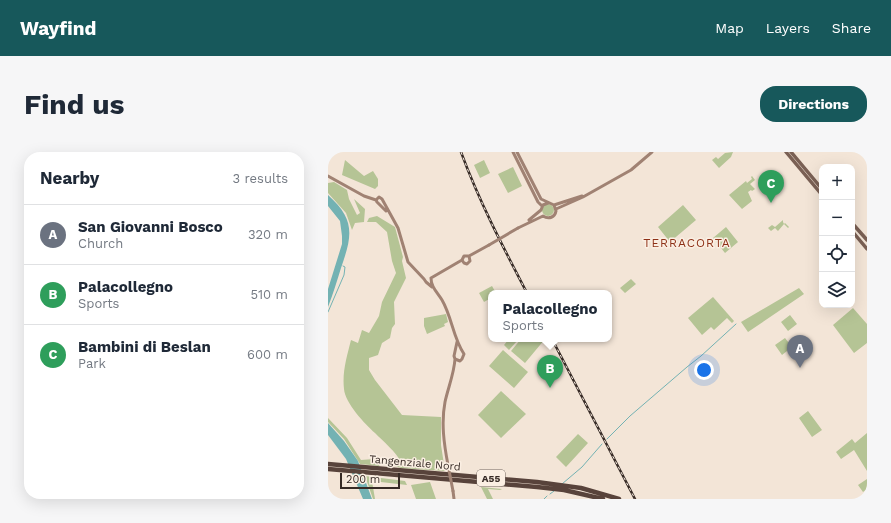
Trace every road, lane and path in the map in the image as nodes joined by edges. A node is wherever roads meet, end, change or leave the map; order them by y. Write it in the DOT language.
graph roads {
  1 [pos="513,152"];
  2 [pos="517,152"];
  3 [pos="652,152"];
  4 [pos="786,152"];
  5 [pos="791,152"];
  6 [pos="328,176"];
  7 [pos="819,185"];
  8 [pos="819,191"];
  9 [pos="583,196"];
  10 [pos="376,200"];
  11 [pos="382,201"];
  12 [pos="548,203"];
  13 [pos="379,204"];
  14 [pos="554,205"];
  15 [pos="542,208"];
  16 [pos="556,209"];
  17 [pos="390,214"];
  18 [pos="543,216"];
  19 [pos="855,226"];
  20 [pos="518,228"];
  21 [pos="855,235"];
  22 [pos="867,240"];
  23 [pos="867,249"];
  24 [pos="469,256"];
  25 [pos="462,260"];
  26 [pos="425,277"];
  27 [pos="430,280"];
  28 [pos="457,342"];
  29 [pos="461,350"];
  30 [pos="455,351"];
  31 [pos="455,359"];
  32 [pos="460,360"];
  33 [pos="455,366"];
  34 [pos="328,464"];
  35 [pos="331,468"];
  36 [pos="382,472"];
  37 [pos="454,499"];
  38 [pos="603,499"];
  39 [pos="619,499"];
  1 -- 15 [label="street"];
  2 -- 12 [label="street"];
  3 -- 9 [label="street"];
  4 -- 8 [label="main road"];
  5 -- 7 [label="main road"];
  6 -- 10 [label="street"];
  9 -- 14 [label="street"];
  9 -- 16 [label="street"];
  10 -- 11 [label="street"];
  10 -- 13 [label="street"];
  11 -- 13 [label="street"];
  11 -- 17 [label="street"];
  12 -- 14 [label="street"];
  12 -- 15 [label="street"];
  13 -- 17 [label="street"];
  14 -- 16 [label="street"];
  15 -- 18 [label="street"];
  15 -- 20 [label="street"];
  16 -- 18 [label="street"];
  17 -- 26 [label="street"];
  18 -- 20 [label="street"];
  19 -- 22 [label="main road"];
  20 -- 24 [label="street, bridge"];
  21 -- 23 [label="main road"];
  24 -- 25 [label="street"];
  24 -- 25 [label="street"];
  25 -- 27 [label="street"];
  26 -- 27 [label="street"];
  26 -- 27 [label="street"];
  27 -- 28 [label="street"];
  28 -- 29 [label="street"];
  28 -- 30 [label="street"];
  29 -- 30 [label="street"];
  29 -- 32 [label="street"];
  30 -- 31 [label="street"];
  31 -- 32 [label="street"];
  31 -- 33 [label="street"];
  32 -- 33 [label="street"];
  33 -- 37 [label="street, bridge"];
  34 -- 35 [label="highway, Tangenziale Nord / A55"];
  35 -- 36 [label="highway, Tangenziale Nord / A55"];
  36 -- 38 [label="highway, Tangenziale Nord / A55"];
  36 -- 39 [label="highway, Tangenziale Nord / A55"];
}
